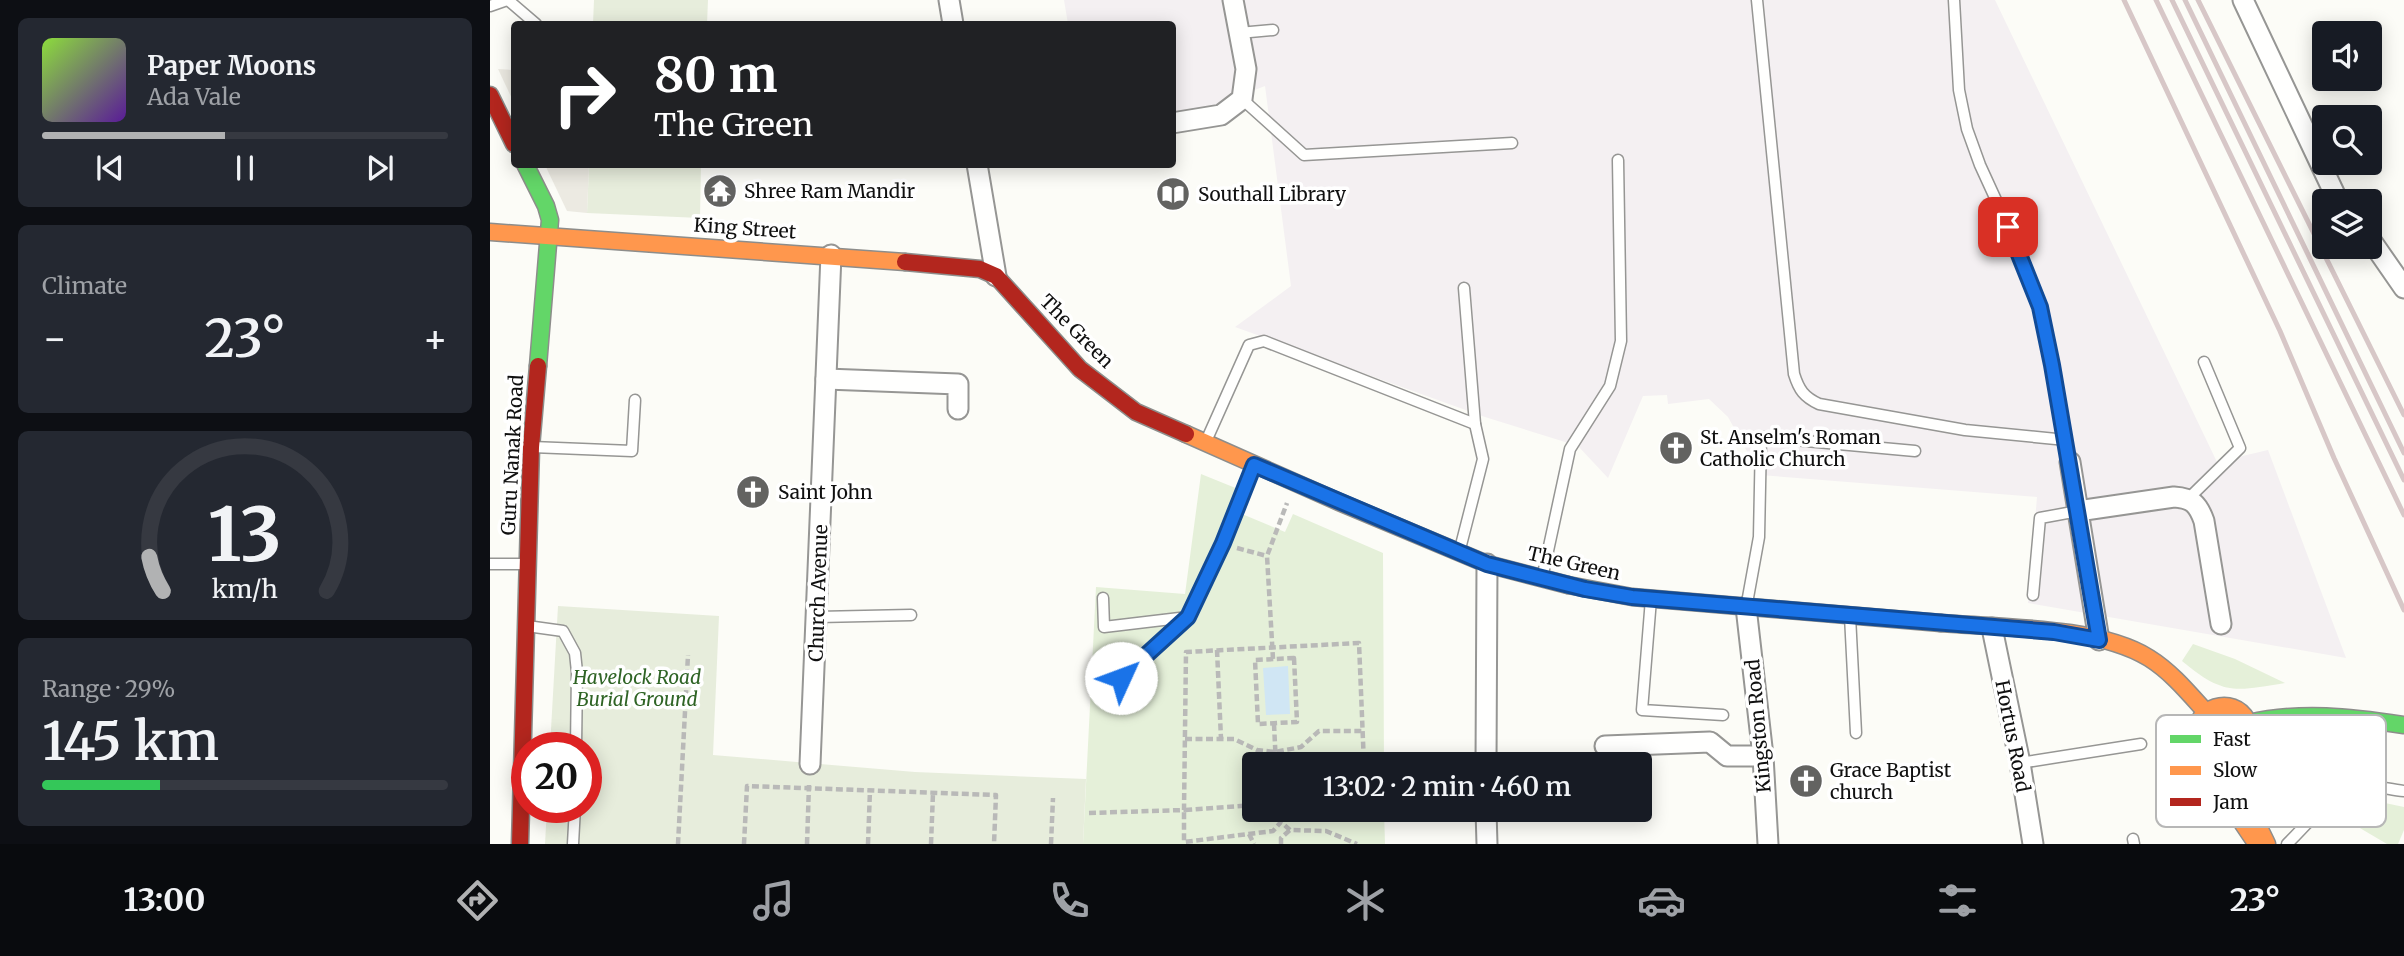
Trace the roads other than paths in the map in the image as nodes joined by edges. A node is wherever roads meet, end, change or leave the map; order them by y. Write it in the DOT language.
graph roads {
  1 [pos="507,0"];
  2 [pos="950,0"];
  3 [pos="1233,0"];
  4 [pos="1757,0"];
  5 [pos="1954,0"];
  6 [pos="2244,0"];
  7 [pos="490,6"];
  8 [pos="532,21"];
  9 [pos="953,21"];
  10 [pos="1273,30"];
  11 [pos="1238,33"];
  12 [pos="491,98"];
  13 [pos="1242,99"];
  14 [pos="1176,122"];
  15 [pos="511,138"];
  16 [pos="1512,143"];
  17 [pos="1618,160"];
  18 [pos="527,168"];
  19 [pos="978,168"];
  20 [pos="2332,189"];
  21 [pos="490,232"];
  22 [pos="550,236"];
  23 [pos="831,255"];
  24 [pos="2382,256"];
  25 [pos="996,276"];
  26 [pos="1464,288"];
  27 [pos="2404,288"];
  28 [pos="2204,362"];
  29 [pos="826,379"];
  30 [pos="635,400"];
  31 [pos="958,409"];
  32 [pos="1475,424"];
  33 [pos="2066,440"];
  34 [pos="1205,443"];
  35 [pos="531,447"];
  36 [pos="1914,451"];
  37 [pos="2070,462"];
  38 [pos="1254,465"];
  39 [pos="2189,498"];
  40 [pos="2078,511"];
  41 [pos="1459,552"];
  42 [pos="490,564"];
  43 [pos="528,564"];
  44 [pos="1487,564"];
  45 [pos="1542,578"];
  46 [pos="2033,595"];
  47 [pos="1103,598"];
  48 [pos="1651,598"];
  49 [pos="1746,607"];
  50 [pos="911,615"];
  51 [pos="1850,616"];
  52 [pos="818,617"];
  53 [pos="1188,617"];
  54 [pos="2221,624"];
  55 [pos="526,626"];
  56 [pos="1992,628"];
  57 [pos="2099,640"];
  58 [pos="1104,694"];
  59 [pos="2204,710"];
  60 [pos="1724,715"];
  61 [pos="2200,715"];
  62 [pos="2243,715"];
  63 [pos="2297,715"];
  64 [pos="2330,715"];
  65 [pos="2386,722"];
  66 [pos="2404,725"];
  67 [pos="576,732"];
  68 [pos="1856,733"];
  69 [pos="2141,744"];
  70 [pos="1605,746"];
  71 [pos="1486,752"];
  72 [pos="1763,756"];
  73 [pos="2020,763"];
  74 [pos="810,764"];
  75 [pos="2386,788"];
  76 [pos="2404,791"];
  77 [pos="1486,822"];
  78 [pos="574,823"];
  79 [pos="2245,827"];
  80 [pos="2260,827"];
  81 [pos="2305,827"];
  82 [pos="520,844"];
  83 [pos="573,844"];
  84 [pos="1487,844"];
  85 [pos="1768,844"];
  86 [pos="2033,844"];
  87 [pos="2257,844"];
  88 [pos="2267,844"];
  89 [pos="2287,844"];
  1 -- 7 [label="lane"];
  1 -- 8 [label="lane"];
  2 -- 9 [label="street"];
  3 -- 11 [label="street"];
  4 -- 33 [label="lane"];
  5 -- 33 [label="lane"];
  6 -- 20 [label="street"];
  10 -- 11 [label="lane"];
  11 -- 13 [label="street"];
  12 -- 15 [label="street"];
  13 -- 14 [label="street"];
  13 -- 16 [label="lane"];
  17 -- 45 [label="lane"];
  18 -- 22 [label="street, Guru Nanak Road"];
  19 -- 25 [label="street"];
  21 -- 22 [label="street, King Street"];
  22 -- 23 [label="street, King Street"];
  22 -- 35 [label="street, Guru Nanak Road"];
  23 -- 25 [label="street, King Street"];
  23 -- 29 [label="street, Church Avenue"];
  24 -- 27 [label="street"];
  25 -- 34 [label="street, The Green"];
  26 -- 32 [label="lane"];
  28 -- 39 [label="lane"];
  29 -- 31 [label="street"];
  29 -- 52 [label="street, Church Avenue"];
  30 -- 35 [label="lane"];
  32 -- 34 [label="lane"];
  32 -- 41 [label="lane"];
  33 -- 37 [label="lane"];
  34 -- 38 [label="street, The Green"];
  35 -- 43 [label="street, Guru Nanak Road"];
  36 -- 49 [label="lane"];
  37 -- 40 [label="street"];
  38 -- 41 [label="street, The Green"];
  38 -- 53 [label="lane"];
  39 -- 40 [label="street"];
  39 -- 54 [label="street"];
  40 -- 46 [label="lane"];
  40 -- 57 [label="street"];
  41 -- 44 [label="street, The Green"];
  42 -- 43 [label="lane"];
  43 -- 55 [label="street, Guru Nanak Road"];
  44 -- 45 [label="street, The Green"];
  44 -- 71 [label="street"];
  45 -- 48 [label="street, The Green"];
  47 -- 53 [label="lane"];
  48 -- 49 [label="street, The Green"];
  48 -- 60 [label="lane"];
  49 -- 51 [label="street, The Green"];
  49 -- 72 [label="street, Kingston Road"];
  50 -- 52 [label="lane"];
  51 -- 56 [label="street, The Green"];
  51 -- 68 [label="lane"];
  52 -- 74 [label="street, Church Avenue"];
  53 -- 58 [label="lane"];
  55 -- 67 [label="lane"];
  55 -- 82 [label="street, Guru Nanak Road"];
  56 -- 57 [label="street, The Green"];
  56 -- 73 [label="street, Hortus Road"];
  57 -- 59 [label="street, The Green"];
  59 -- 61 [label="street"];
  59 -- 62 [label="street"];
  63 -- 64 [label="street"];
  65 -- 66 [label="street"];
  69 -- 73 [label="lane"];
  70 -- 72 [label="street"];
  72 -- 85 [label="street, Kingston Road"];
  73 -- 86 [label="street, Hortus Road"];
  75 -- 76 [label="lane"];
  77 -- 84 [label="street"];
  78 -- 83 [label="lane"];
  79 -- 87 [label="street"];
  80 -- 88 [label="street"];
  81 -- 89 [label="lane"];
}
